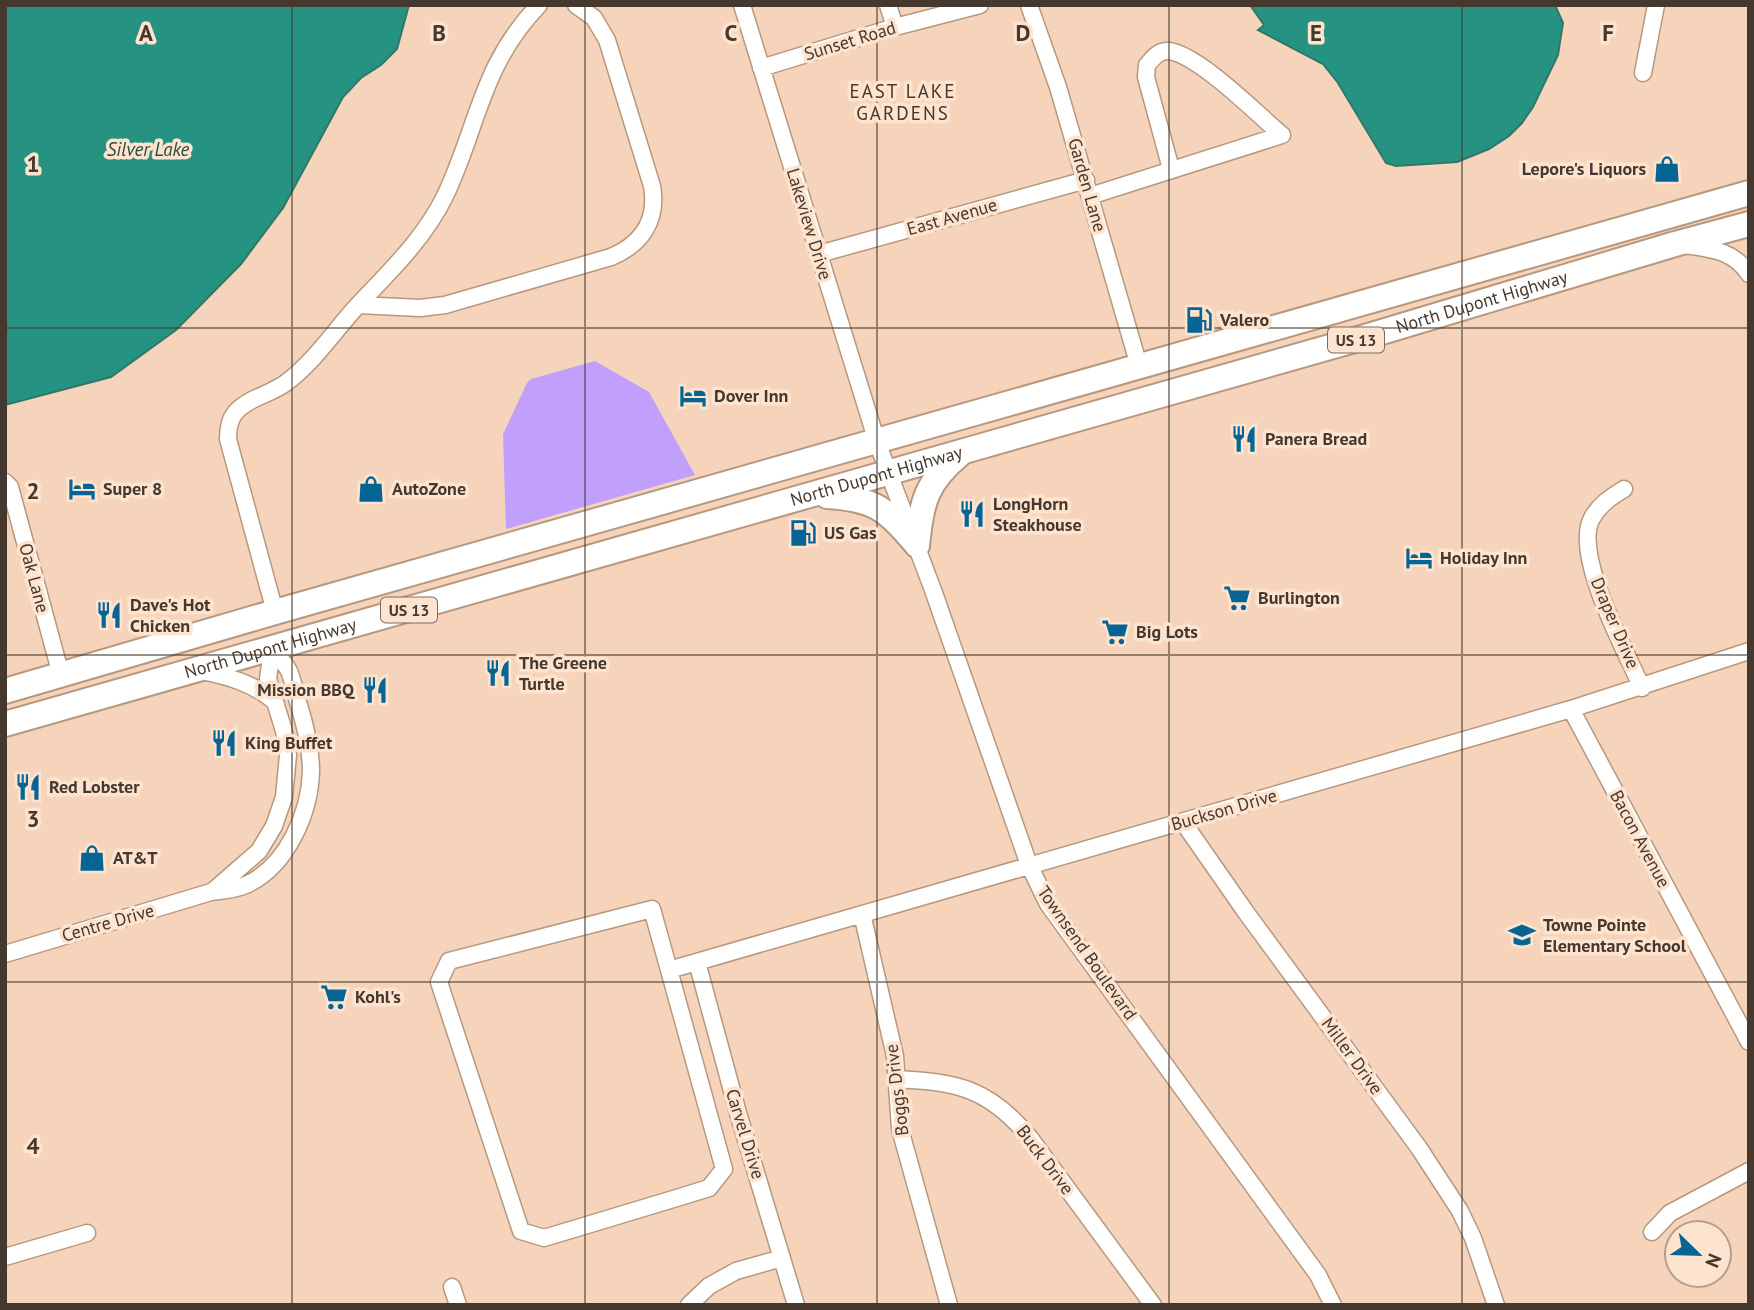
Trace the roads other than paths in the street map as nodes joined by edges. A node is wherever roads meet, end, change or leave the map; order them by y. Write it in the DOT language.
graph roads {
  1 [pos="539,5"];
  2 [pos="576,5"];
  3 [pos="742,5"];
  4 [pos="888,5"];
  5 [pos="980,5"];
  6 [pos="1029,5"];
  7 [pos="1656,5"];
  8 [pos="895,27"];
  9 [pos="761,68"];
  10 [pos="1643,73"];
  11 [pos="1171,169"];
  12 [pos="1088,188"];
  13 [pos="1749,193"];
  14 [pos="1672,215"];
  15 [pos="1749,225"];
  16 [pos="1675,244"];
  17 [pos="819,254"];
  18 [pos="1597,268"];
  19 [pos="1749,274"];
  20 [pos="358,305"];
  21 [pos="1139,366"];
  22 [pos="877,442"];
  23 [pos="963,452"];
  24 [pos="889,473"];
  25 [pos="5,482"];
  26 [pos="1624,489"];
  27 [pos="812,495"];
  28 [pos="917,545"];
  29 [pos="313,602"];
  30 [pos="275,612"];
  31 [pos="272,650"];
  32 [pos="1749,651"];
  33 [pos="197,670"];
  34 [pos="61,675"];
  35 [pos="1642,688"];
  36 [pos="5,691"];
  37 [pos="275,702"];
  38 [pos="5,704"];
  39 [pos="1571,709"];
  40 [pos="5,724"];
  41 [pos="1183,822"];
  42 [pos="1029,865"];
  43 [pos="211,892"];
  44 [pos="862,914"];
  45 [pos="5,954"];
  46 [pos="697,962"];
  47 [pos="669,970"];
  48 [pos="1749,1042"];
  49 [pos="896,1079"];
  50 [pos="738,1114"];
  51 [pos="711,1116"];
  52 [pos="1749,1171"];
  53 [pos="1652,1232"];
  54 [pos="87,1233"];
  55 [pos="5,1257"];
  56 [pos="782,1258"];
  57 [pos="452,1287"];
  58 [pos="458,1305"];
  59 [pos="689,1305"];
  60 [pos="796,1305"];
  61 [pos="949,1305"];
  62 [pos="1153,1305"];
  63 [pos="1333,1305"];
  64 [pos="1496,1305"];
  1 -- 20 [label="street"];
  2 -- 20 [label="street"];
  3 -- 9 [label="street, Lakeview Drive"];
  4 -- 8 [label="street"];
  5 -- 8 [label="street, Sunset Road"];
  6 -- 12 [label="street, Garden Lane"];
  7 -- 10 [label="street"];
  8 -- 9 [label="street, Sunset Road"];
  9 -- 17 [label="street, Lakeview Drive"];
  11 -- 11 [label="street, East Avenue"];
  11 -- 12 [label="street, East Avenue"];
  12 -- 17 [label="street, East Avenue"];
  12 -- 21 [label="street, Garden Lane"];
  13 -- 14 [label="highway, North Dupont Highway / US 13"];
  14 -- 18 [label="highway"];
  14 -- 21 [label="highway, North Dupont Highway / US 13"];
  15 -- 16 [label="highway, North Dupont Highway / US 13"];
  16 -- 18 [label="highway, North Dupont Highway / US 13"];
  16 -- 19 [label="street"];
  17 -- 22 [label="street, Lakeview Drive"];
  18 -- 23 [label="highway, North Dupont Highway / US 13"];
  20 -- 30 [label="street"];
  21 -- 22 [label="highway, North Dupont Highway / US 13"];
  22 -- 24 [label="street, Townsend Boulevard"];
  22 -- 29 [label="highway, North Dupont Highway / US 13"];
  23 -- 24 [label="highway, North Dupont Highway / US 13"];
  23 -- 28 [label="highway"];
  24 -- 27 [label="highway, North Dupont Highway / US 13"];
  24 -- 28 [label="street, Townsend Boulevard"];
  25 -- 34 [label="street, Oak Lane"];
  26 -- 35 [label="street, Draper Drive"];
  27 -- 28 [label="highway"];
  27 -- 31 [label="highway, North Dupont Highway / US 13"];
  28 -- 42 [label="street, Townsend Boulevard"];
  29 -- 30 [label="highway, North Dupont Highway / US 13"];
  29 -- 31 [label="highway"];
  30 -- 33 [label="highway"];
  30 -- 34 [label="highway, North Dupont Highway / US 13"];
  31 -- 33 [label="highway, North Dupont Highway / US 13"];
  31 -- 37 [label="street, Centre Drive"];
  31 -- 43 [label="street, Centre Drive"];
  32 -- 35 [label="street, Buckson Drive"];
  33 -- 37 [label="street"];
  33 -- 40 [label="highway, North Dupont Highway / US 13"];
  34 -- 36 [label="highway, North Dupont Highway / US 13"];
  34 -- 38 [label="highway"];
  35 -- 39 [label="street, Buckson Drive"];
  37 -- 43 [label="street, Centre Drive"];
  39 -- 41 [label="street, Buckson Drive"];
  39 -- 48 [label="street, Bacon Avenue"];
  41 -- 42 [label="street, Buckson Drive"];
  41 -- 64 [label="street, Miller Drive"];
  42 -- 44 [label="street, Buckson Drive"];
  42 -- 63 [label="street, Townsend Boulevard"];
  43 -- 45 [label="street, Centre Drive"];
  44 -- 46 [label="street, Buckson Drive"];
  44 -- 49 [label="street, Boggs Drive"];
  46 -- 47 [label="street, Buckson Drive"];
  46 -- 50 [label="street, Carvel Drive"];
  47 -- 51 [label="street"];
  47 -- 51 [label="street"];
  49 -- 61 [label="street, Boggs Drive"];
  49 -- 62 [label="street, Buck Drive"];
  50 -- 51 [label="street"];
  50 -- 56 [label="street, Carvel Drive"];
  52 -- 53 [label="street"];
  54 -- 55 [label="street"];
  56 -- 59 [label="street"];
  56 -- 60 [label="street, Carvel Drive"];
  57 -- 58 [label="street"];
}
